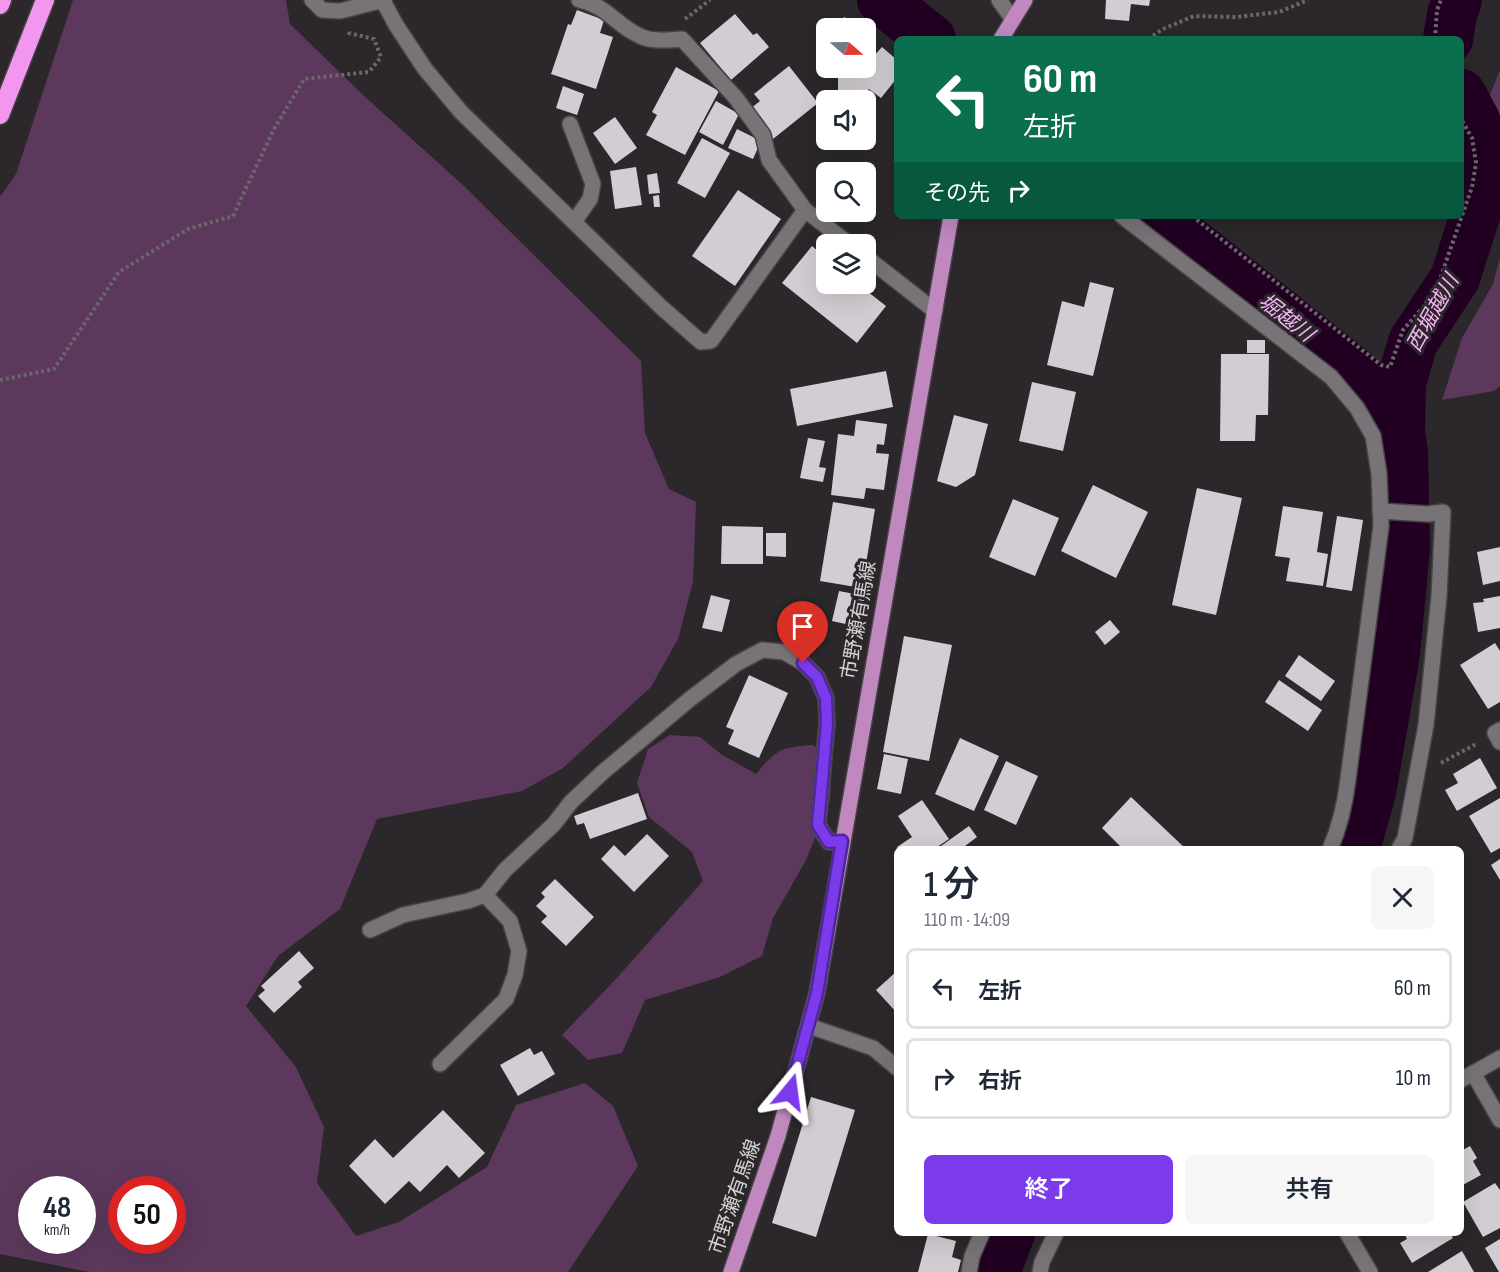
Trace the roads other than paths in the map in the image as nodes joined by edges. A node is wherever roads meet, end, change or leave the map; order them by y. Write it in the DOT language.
graph roads {
  1 [pos="2,0"];
  2 [pos="45,0"];
  3 [pos="312,0"];
  4 [pos="384,0"];
  5 [pos="579,0"];
  6 [pos="999,0"];
  7 [pos="1025,0"];
  8 [pos="0,5"];
  9 [pos="1012,18"];
  10 [pos="1003,36"];
  11 [pos="0,115"];
  12 [pos="570,124"];
  13 [pos="805,210"];
  14 [pos="950,219"];
  15 [pos="1126,219"];
  16 [pos="574,222"];
  17 [pos="836,234"];
  18 [pos="876,265"];
  19 [pos="935,311"];
  20 [pos="1384,511"];
  21 [pos="842,841"];
  22 [pos="1331,846"];
  23 [pos="1401,846"];
  24 [pos="486,895"];
  25 [pos="370,930"];
  26 [pos="809,1026"];
  27 [pos="1500,1058"];
  28 [pos="440,1064"];
  29 [pos="894,1066"];
  30 [pos="1467,1076"];
  31 [pos="1500,1120"];
  32 [pos="981,1236"];
  33 [pos="1055,1236"];
  34 [pos="1349,1236"];
  35 [pos="731,1272"];
  36 [pos="969,1272"];
  37 [pos="1040,1272"];
  38 [pos="1370,1272"];
  1 -- 8 [label="highway"];
  2 -- 11 [label="highway"];
  3 -- 4 [label="street"];
  4 -- 16 [label="street"];
  5 -- 13 [label="street"];
  6 -- 9 [label="street"];
  7 -- 9 [label="main road"];
  9 -- 10 [label="main road"];
  12 -- 16 [label="street"];
  13 -- 16 [label="street"];
  13 -- 17 [label="street"];
  14 -- 19 [label="main road, 市野瀬有馬線"];
  15 -- 20 [label="street"];
  18 -- 19 [label="street"];
  19 -- 21 [label="main road, 市野瀬有馬線"];
  20 -- 22 [label="street"];
  20 -- 23 [label="street"];
  21 -- 24 [label="street"];
  21 -- 26 [label="main road, 市野瀬有馬線"];
  24 -- 25 [label="street"];
  24 -- 28 [label="street"];
  26 -- 29 [label="street"];
  26 -- 35 [label="main road, 市野瀬有馬線"];
  27 -- 30 [label="street"];
  30 -- 31 [label="street"];
  32 -- 36 [label="street"];
  33 -- 37 [label="street"];
  34 -- 38 [label="street"];
}
